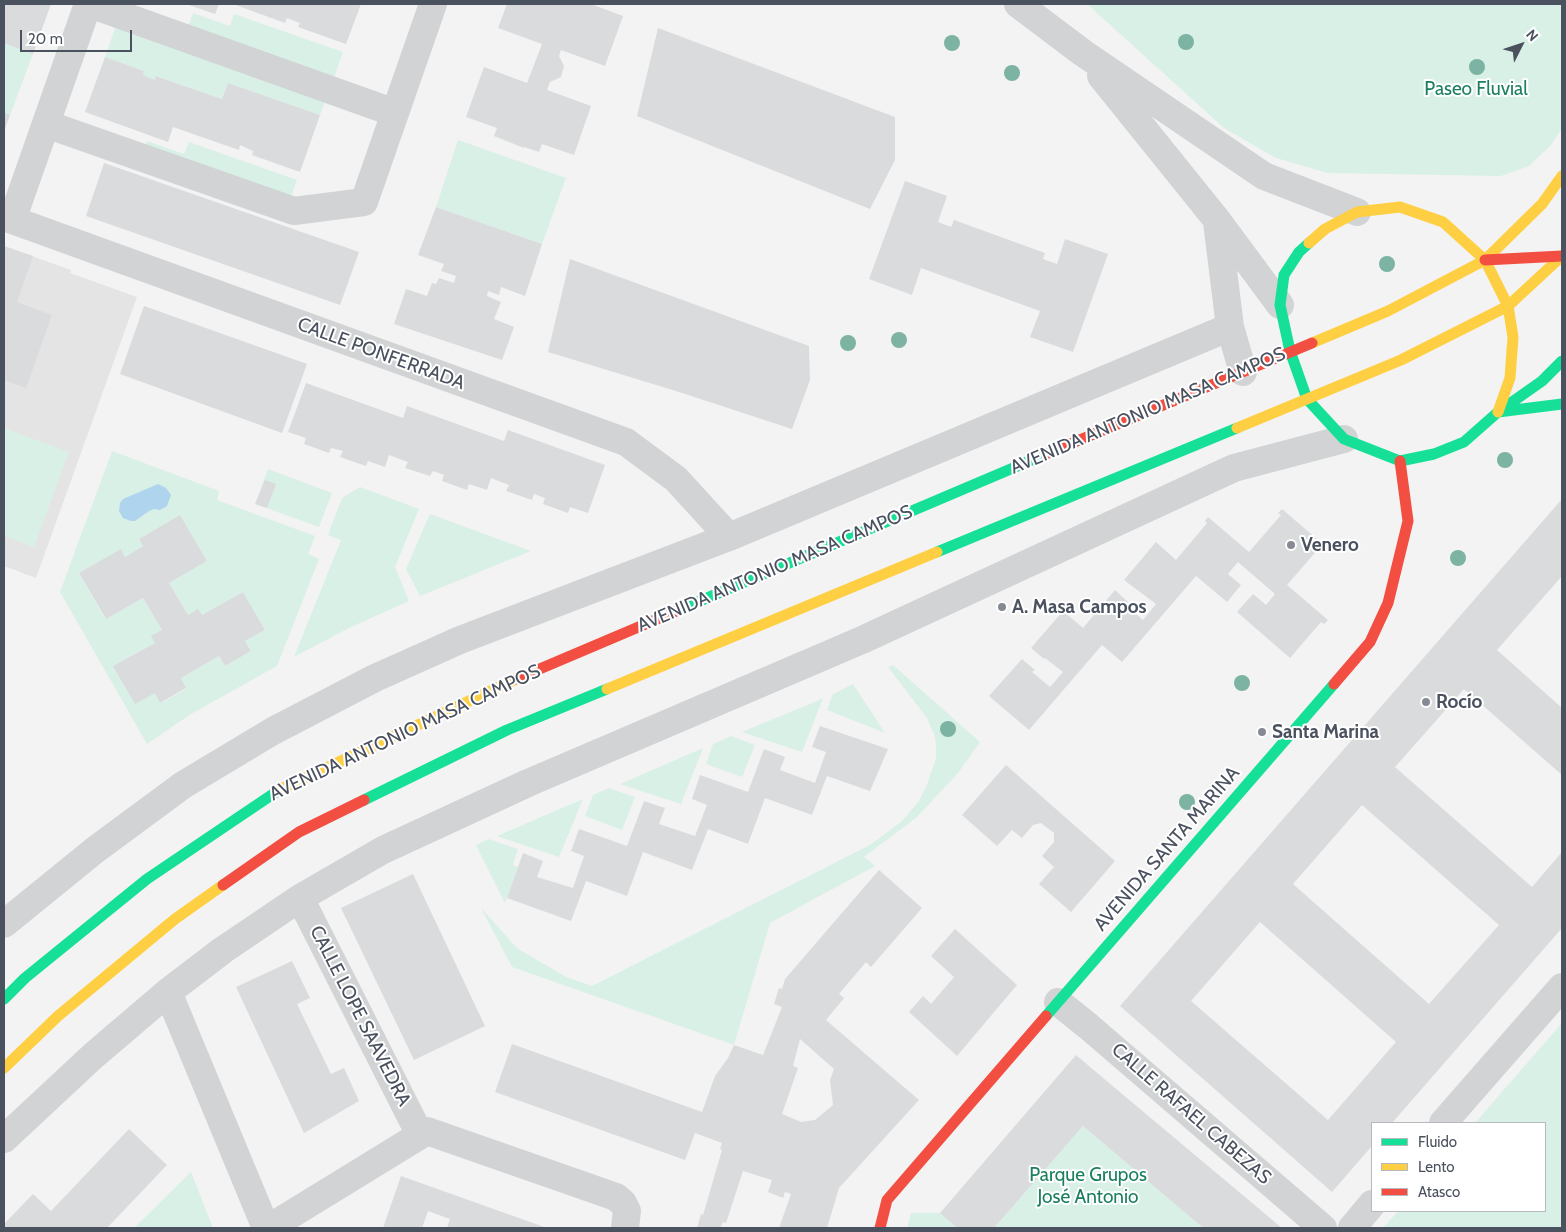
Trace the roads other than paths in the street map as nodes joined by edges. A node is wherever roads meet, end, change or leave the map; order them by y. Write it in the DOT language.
graph roads {
  1 [pos="89,4"];
  2 [pos="1018,4"];
  3 [pos="429,5"];
  4 [pos="1083,53"];
  5 [pos="395,113"];
  6 [pos="46,124"];
  7 [pos="1562,176"];
  8 [pos="1357,212"];
  9 [pos="8,219"];
  10 [pos="1217,220"];
  11 [pos="1562,256"];
  12 [pos="1485,260"];
  13 [pos="1280,305"];
  14 [pos="1508,306"];
  15 [pos="1230,327"];
  16 [pos="1290,351"];
  17 [pos="1562,361"];
  18 [pos="1243,372"];
  19 [pos="1307,400"];
  20 [pos="1562,404"];
  21 [pos="1498,412"];
  22 [pos="1344,439"];
  23 [pos="1400,461"];
  24 [pos="729,537"];
  25 [pos="300,898"];
  26 [pos="4,924"];
  27 [pos="1562,987"];
  28 [pos="168,992"];
  29 [pos="4,999"];
  30 [pos="1058,1002"];
  31 [pos="4,1068"];
  32 [pos="1444,1122"];
  33 [pos="420,1134"];
  34 [pos="4,1140"];
  35 [pos="1371,1205"];
  36 [pos="268,1228"];
  37 [pos="625,1228"];
  38 [pos="880,1228"];
  39 [pos="1323,1228"];
  40 [pos="1352,1228"];
  1 -- 5 [label="street"];
  1 -- 6 [label="street"];
  2 -- 4 [label="street"];
  3 -- 5 [label="street"];
  4 -- 8 [label="street"];
  4 -- 10 [label="street"];
  5 -- 6 [label="street"];
  6 -- 9 [label="street"];
  7 -- 12 [label="main road, AVENIDA ANTONIO MASA CAMPOS"];
  8 -- 12 [label="main road"];
  8 -- 13 [label="main road"];
  9 -- 24 [label="street, CALLE PONFERRADA"];
  10 -- 13 [label="street"];
  10 -- 15 [label="street"];
  11 -- 12 [label="main road"];
  11 -- 14 [label="main road"];
  12 -- 14 [label="main road"];
  12 -- 16 [label="main road, AVENIDA ANTONIO MASA CAMPOS"];
  13 -- 16 [label="main road"];
  14 -- 19 [label="main road"];
  14 -- 21 [label="main road"];
  15 -- 18 [label="street"];
  15 -- 24 [label="street"];
  16 -- 18 [label="main road, AVENIDA ANTONIO MASA CAMPOS"];
  16 -- 19 [label="main road"];
  17 -- 21 [label="main road"];
  18 -- 29 [label="main road, AVENIDA ANTONIO MASA CAMPOS"];
  19 -- 22 [label="main road"];
  19 -- 31 [label="main road"];
  20 -- 21 [label="main road"];
  21 -- 23 [label="main road"];
  22 -- 23 [label="main road"];
  22 -- 25 [label="street"];
  23 -- 30 [label="main road, AVENIDA SANTA MARINA"];
  24 -- 26 [label="street"];
  25 -- 28 [label="street"];
  25 -- 33 [label="street, CALLE LOPE SAAVEDRA"];
  27 -- 32 [label="street"];
  28 -- 34 [label="street"];
  28 -- 36 [label="street"];
  30 -- 38 [label="main road, AVENIDA SANTA MARINA"];
  30 -- 39 [label="street, CALLE RAFAEL CABEZAS"];
  33 -- 36 [label="street"];
  33 -- 37 [label="street"];
  35 -- 40 [label="street"];
}
